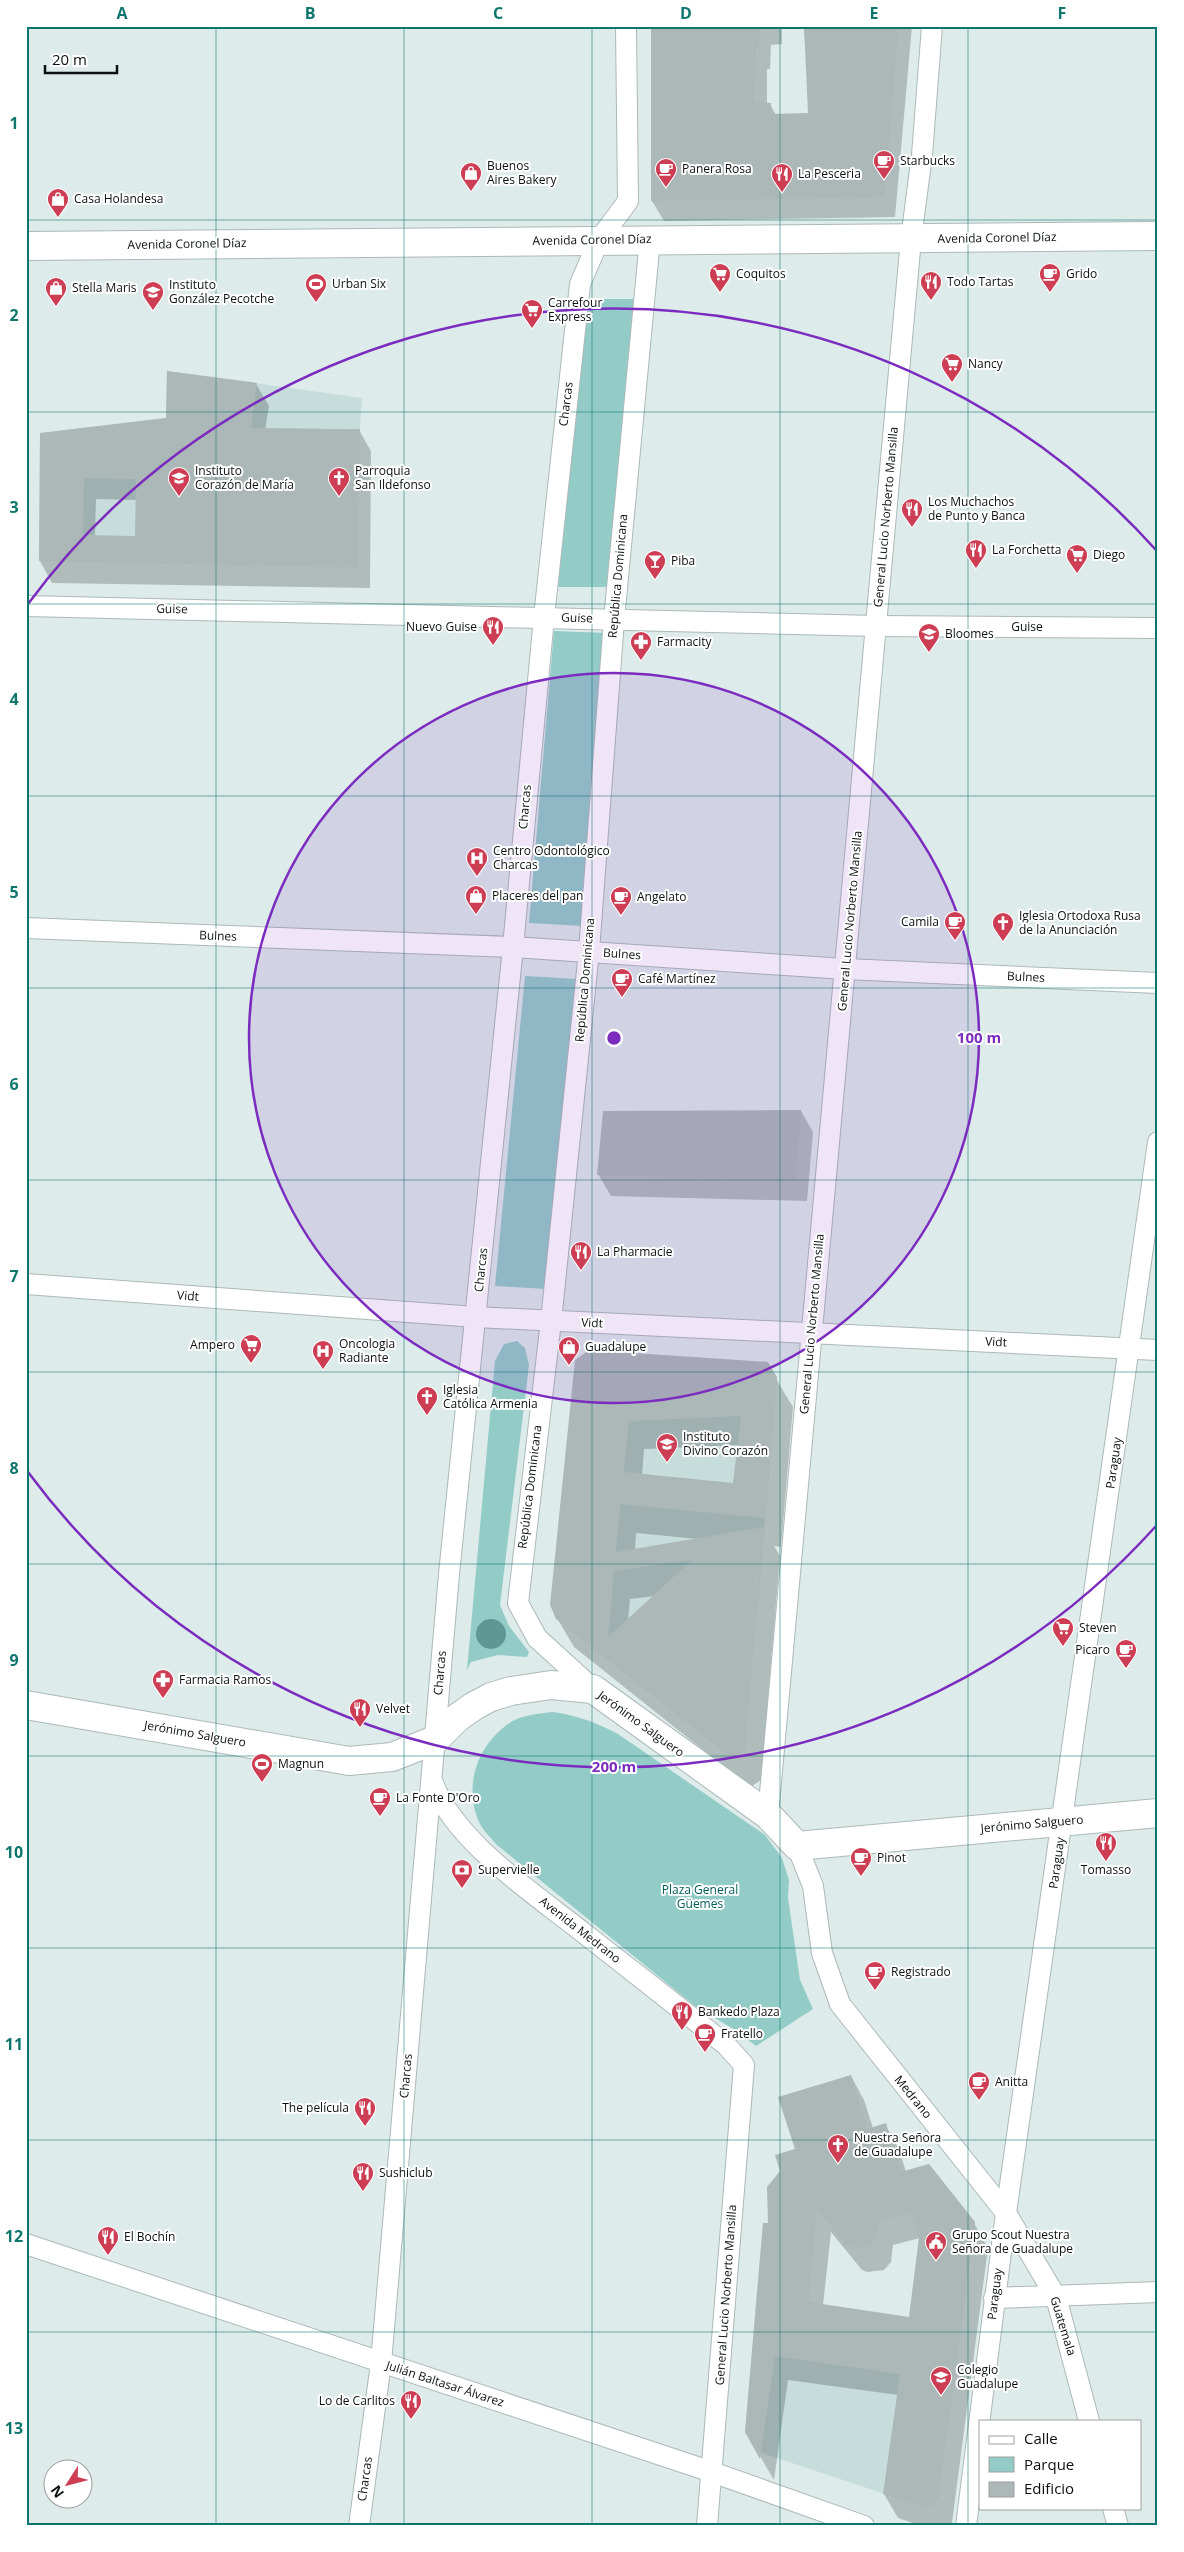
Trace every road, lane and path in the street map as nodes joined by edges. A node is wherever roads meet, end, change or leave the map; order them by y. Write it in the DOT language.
graph roads {
  1 [pos="626,26"];
  2 [pos="932,26"];
  3 [pos="1158,236"];
  4 [pos="911,239"];
  5 [pos="599,240"];
  6 [pos="650,240"];
  7 [pos="26,246"];
  8 [pos="26,606"];
  9 [pos="544,617"];
  10 [pos="614,620"];
  11 [pos="876,626"];
  12 [pos="1158,628"];
  13 [pos="26,928"];
  14 [pos="513,947"];
  15 [pos="589,951"];
  16 [pos="845,969"];
  17 [pos="1158,983"];
  18 [pos="1158,1142"];
  19 [pos="26,1284"];
  20 [pos="476,1317"];
  21 [pos="551,1321"];
  22 [pos="810,1333"];
  23 [pos="1130,1349"];
  24 [pos="1158,1350"];
  25 [pos="593,1689"];
  26 [pos="26,1705"];
  27 [pos="435,1740"];
  28 [pos="432,1781"];
  29 [pos="1158,1813"];
  30 [pos="768,1815"];
  31 [pos="1063,1821"];
  32 [pos="797,1846"];
  33 [pos="744,2065"];
  34 [pos="1006,2213"];
  35 [pos="26,2244"];
  36 [pos="1158,2292"];
  37 [pos="1056,2297"];
  38 [pos="994,2298"];
  39 [pos="381,2363"];
  40 [pos="979,2420"];
  41 [pos="979,2420"];
  42 [pos="1090,2420"];
  43 [pos="712,2472"];
  44 [pos="1114,2510"];
  45 [pos="359,2526"];
  46 [pos="707,2526"];
  47 [pos="864,2526"];
  48 [pos="966,2526"];
  49 [pos="1118,2526"];
  1 -- 5 [label="street, Charcas"];
  2 -- 4 [label="street, General Lucio Norberto Mansilla"];
  3 -- 4 [label="street, Avenida Coronel Díaz"];
  4 -- 6 [label="street, Avenida Coronel Díaz"];
  4 -- 11 [label="street, General Lucio Norberto Mansilla"];
  5 -- 6 [label="street, Avenida Coronel Díaz"];
  5 -- 7 [label="street, Avenida Coronel Díaz"];
  5 -- 9 [label="street, Charcas"];
  6 -- 10 [label="street, República Dominicana"];
  8 -- 9 [label="street, Guise"];
  9 -- 10 [label="street, Guise"];
  9 -- 14 [label="street, Charcas"];
  10 -- 11 [label="street, Guise"];
  10 -- 15 [label="street, República Dominicana"];
  11 -- 12 [label="street, Guise"];
  11 -- 16 [label="street, General Lucio Norberto Mansilla"];
  13 -- 14 [label="street, Bulnes"];
  14 -- 15 [label="street, Bulnes"];
  14 -- 20 [label="street, Charcas"];
  15 -- 16 [label="street, Bulnes"];
  15 -- 21 [label="street, República Dominicana"];
  16 -- 17 [label="street, Bulnes"];
  16 -- 22 [label="street, General Lucio Norberto Mansilla"];
  18 -- 23 [label="street, Paraguay"];
  19 -- 20 [label="street, Vidt"];
  20 -- 21 [label="street, Vidt"];
  20 -- 27 [label="street, Charcas"];
  21 -- 22 [label="street, Vidt"];
  21 -- 25 [label="street, República Dominicana"];
  22 -- 23 [label="street, Vidt"];
  22 -- 30 [label="street, General Lucio Norberto Mansilla"];
  23 -- 24 [label="street, Vidt"];
  23 -- 31 [label="street, Paraguay"];
  25 -- 27 [label="street, Jerónimo Salguero"];
  25 -- 30 [label="street, Jerónimo Salguero"];
  26 -- 27 [label="street, Jerónimo Salguero"];
  27 -- 28 [label="street, Charcas"];
  28 -- 33 [label="street, Avenida Medrano"];
  28 -- 39 [label="street, Charcas"];
  29 -- 31 [label="street, Jerónimo Salguero"];
  30 -- 32 [label="street, Jerónimo Salguero"];
  31 -- 32 [label="street, Jerónimo Salguero"];
  31 -- 34 [label="street, Paraguay"];
  32 -- 34 [label="street, Medrano"];
  33 -- 43 [label="street, General Lucio Norberto Mansilla"];
  34 -- 37 [label="street, Guatemala"];
  34 -- 38 [label="street, Paraguay"];
  35 -- 39 [label="street, Julián Baltasar Álvarez"];
  36 -- 37 [label="street"];
  37 -- 38 [label="street"];
  37 -- 42 [label="street, Guatemala"];
  38 -- 41 [label="street, Paraguay"];
  39 -- 43 [label="street, Julián Baltasar Álvarez"];
  39 -- 45 [label="street, Charcas"];
  40 -- 48 [label="street, Paraguay"];
  43 -- 46 [label="street, General Lucio Norberto Mansilla"];
  43 -- 47 [label="street, Julián Baltasar Álvarez"];
  44 -- 49 [label="street"];
}
